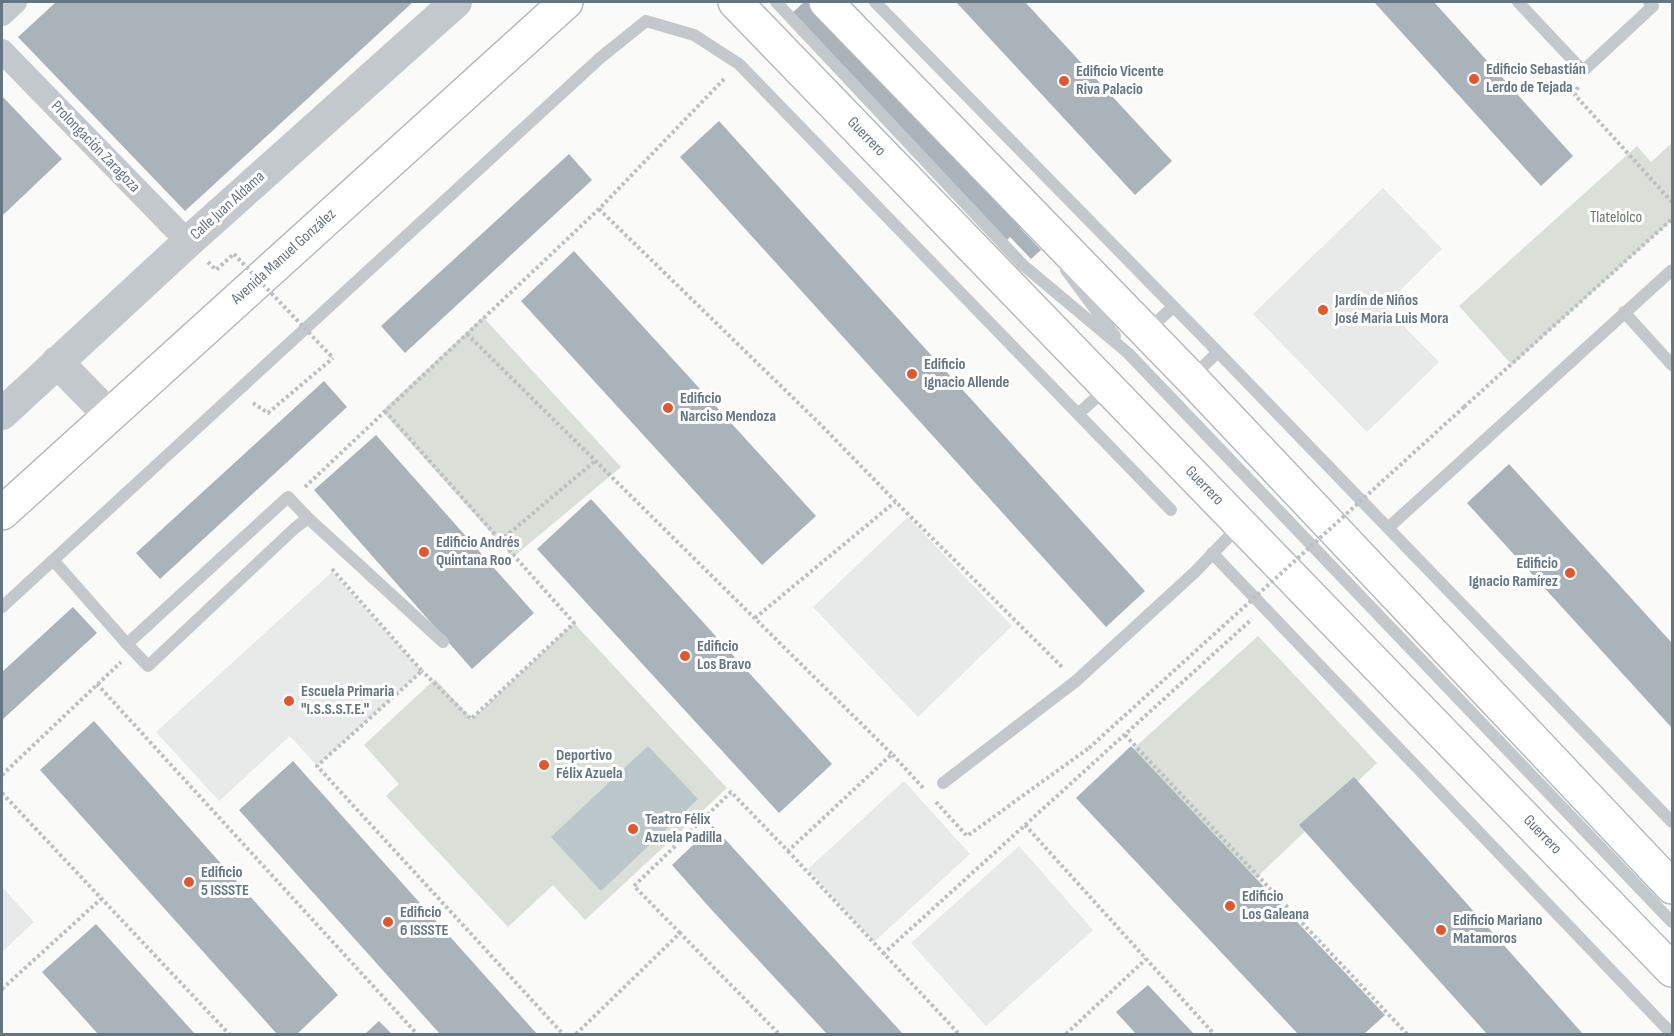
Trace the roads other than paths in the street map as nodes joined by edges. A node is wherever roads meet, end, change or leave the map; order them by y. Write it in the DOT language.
graph roads {
  1 [pos="15,2"];
  2 [pos="456,2"];
  3 [pos="566,2"];
  4 [pos="735,2"];
  5 [pos="776,2"];
  6 [pos="812,2"];
  7 [pos="826,2"];
  8 [pos="875,2"];
  9 [pos="1518,2"];
  10 [pos="1649,2"];
  11 [pos="2,14"];
  12 [pos="2,51"];
  13 [pos="188,242"];
  14 [pos="1672,270"];
  15 [pos="1173,307"];
  16 [pos="1624,312"];
  17 [pos="1138,342"];
  18 [pos="1218,352"];
  19 [pos="57,362"];
  20 [pos="1672,365"];
  21 [pos="1191,378"];
  22 [pos="1108,387"];
  23 [pos="2,414"];
  24 [pos="1078,414"];
  25 [pos="109,416"];
  26 [pos="1171,510"];
  27 [pos="2,513"];
  28 [pos="308,518"];
  29 [pos="1241,524"];
  30 [pos="1388,528"];
  31 [pos="1212,553"];
  32 [pos="53,560"];
  33 [pos="2,607"];
  34 [pos="443,642"];
  35 [pos="130,647"];
  36 [pos="943,783"];
  37 [pos="1672,822"];
  38 [pos="1672,887"];
  39 [pos="1672,922"];
  40 [pos="1672,970"];
  41 [pos="1672,1035"];
  1 -- 11 [label="street"];
  2 -- 13 [label="street, Calle Juan Aldama"];
  3 -- 25 [label="main road, Avenida Manuel González"];
  4 -- 22 [label="main road, Guerrero"];
  5 -- 17 [label="lane"];
  6 -- 17 [label="lane"];
  7 -- 17 [label="main road"];
  8 -- 15 [label="lane"];
  9 -- 10 [label="lane"];
  12 -- 13 [label="street, Prolongación Zaragoza"];
  13 -- 19 [label="street, Calle Juan Aldama"];
  14 -- 16 [label="lane"];
  15 -- 17 [label="lane"];
  15 -- 18 [label="lane"];
  16 -- 20 [label="lane"];
  16 -- 30 [label="lane"];
  17 -- 21 [label="main road"];
  17 -- 39 [label="lane"];
  18 -- 21 [label="lane"];
  18 -- 30 [label="lane"];
  19 -- 23 [label="street, Calle Juan Aldama"];
  19 -- 25 [label="street"];
  21 -- 38 [label="main road"];
  22 -- 24 [label="lane"];
  22 -- 29 [label="main road, Guerrero"];
  24 -- 26 [label="lane"];
  24 -- 32 [label="lane"];
  25 -- 27 [label="main road, Avenida Manuel González"];
  28 -- 34 [label="lane"];
  28 -- 35 [label="lane"];
  28 -- 35 [label="lane"];
  29 -- 31 [label="lane"];
  29 -- 40 [label="main road, Guerrero"];
  30 -- 37 [label="lane"];
  31 -- 36 [label="lane"];
  31 -- 41 [label="lane"];
  32 -- 33 [label="lane"];
  32 -- 35 [label="lane"];
}
